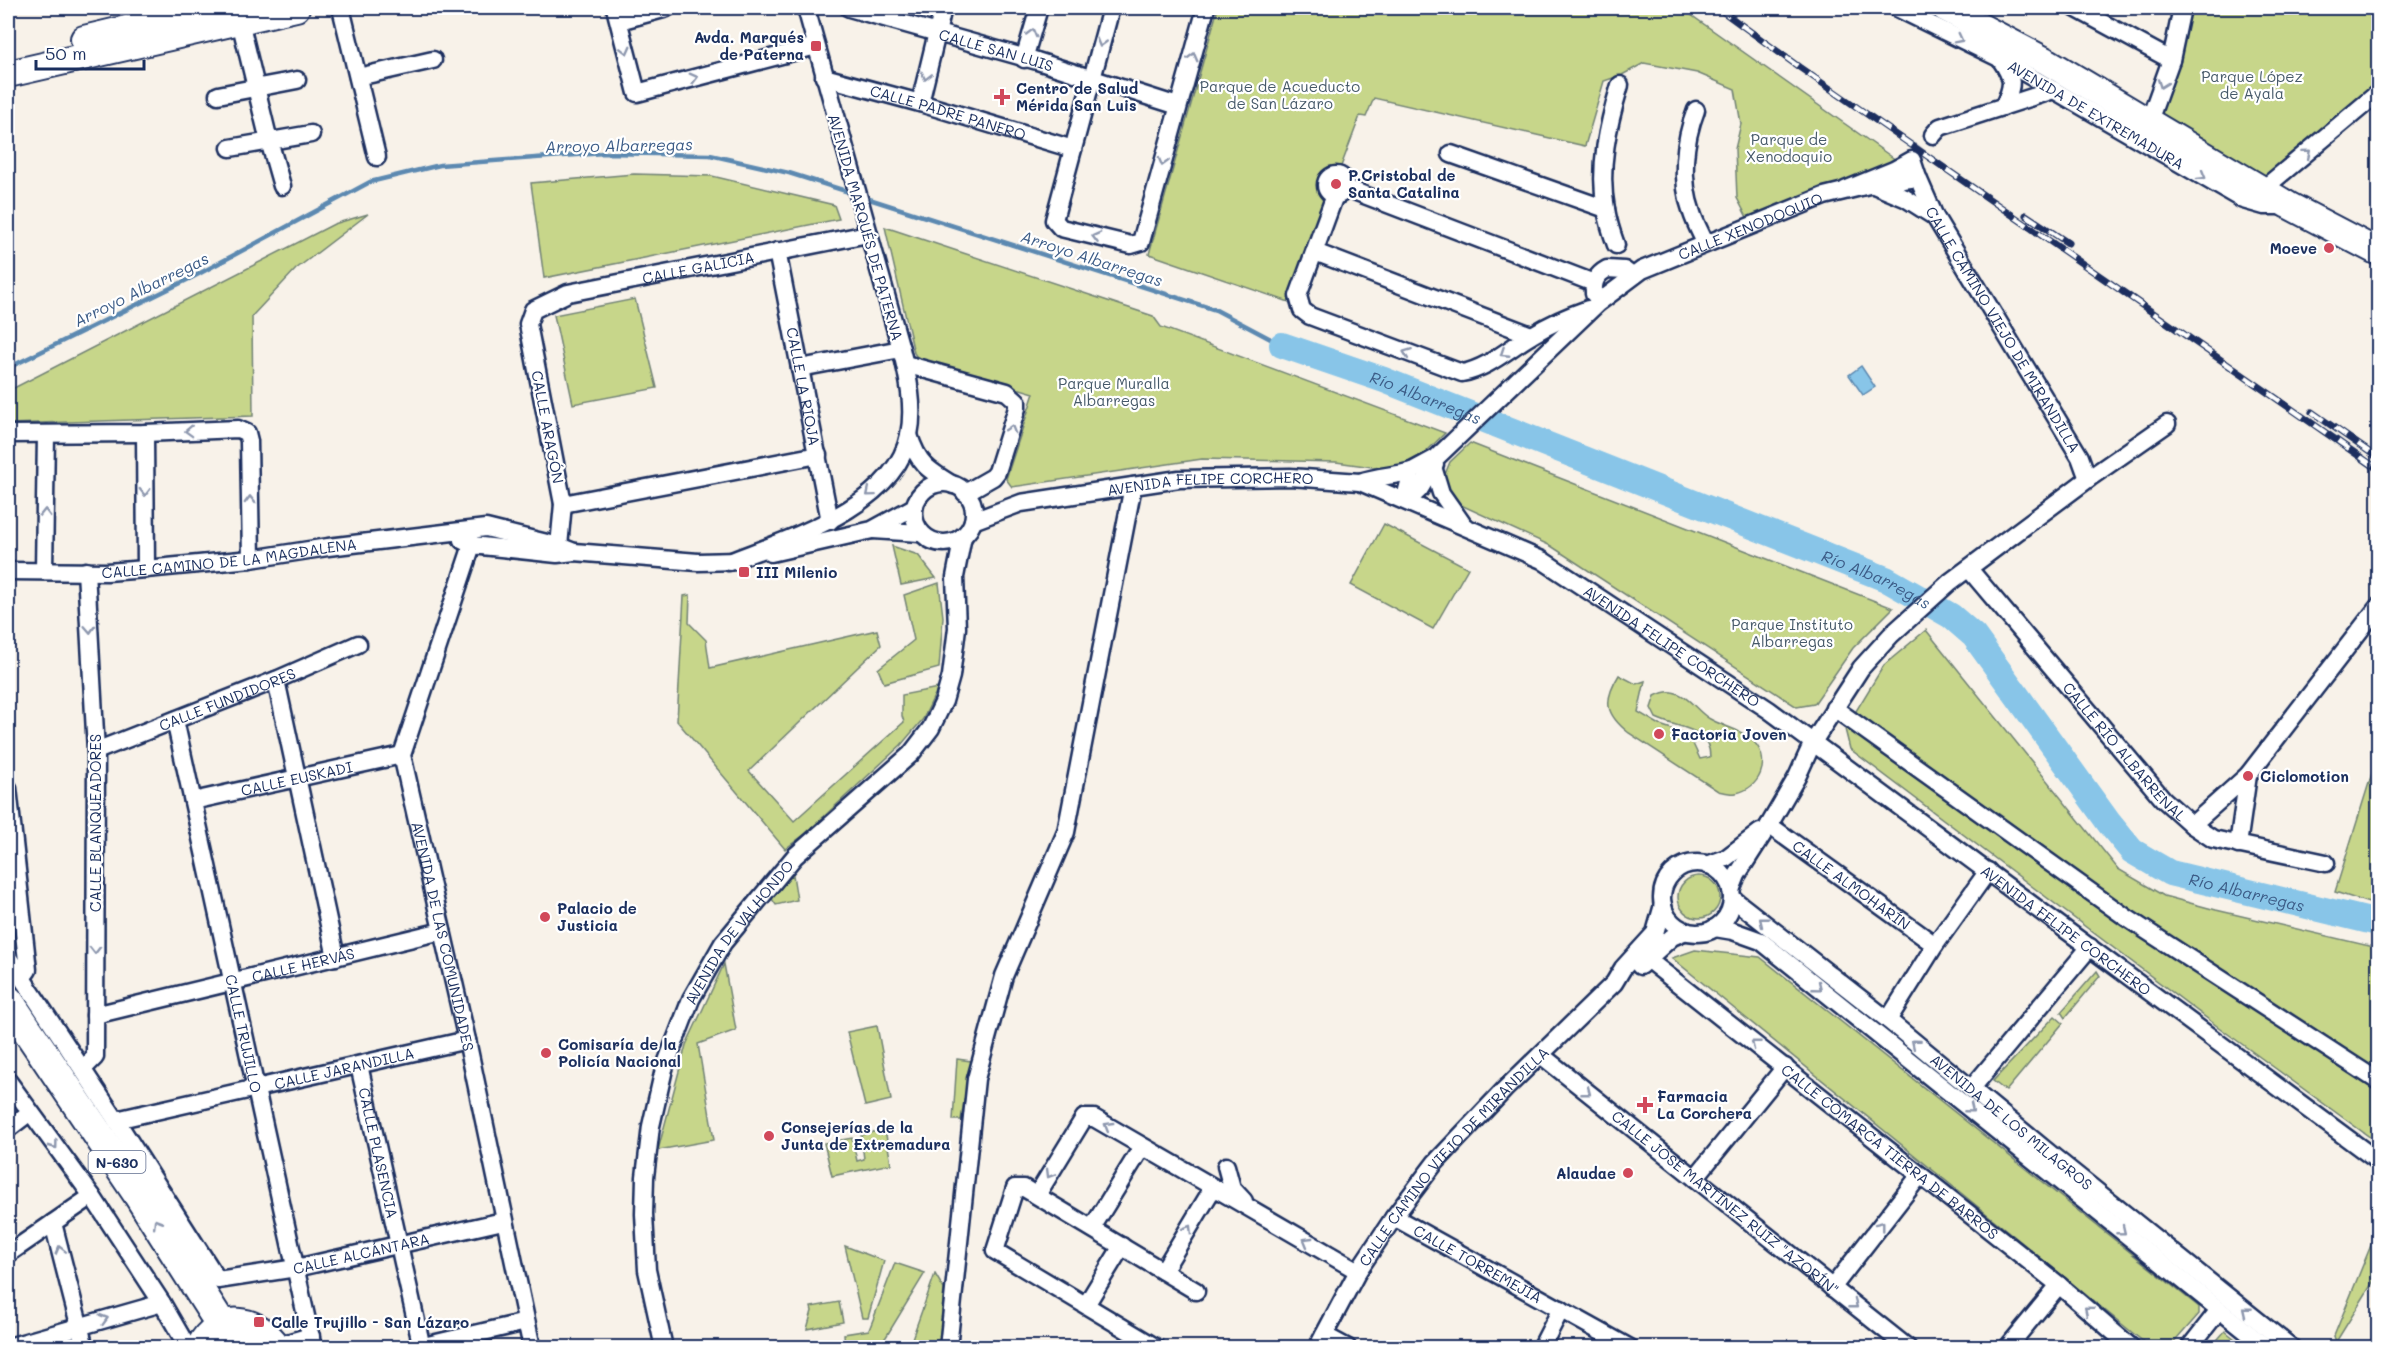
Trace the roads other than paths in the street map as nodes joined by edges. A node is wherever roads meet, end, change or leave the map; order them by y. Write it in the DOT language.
graph roads {
  1 [pos="215,8"];
  2 [pos="296,8"];
  3 [pos="341,8"];
  4 [pos="668,8"];
  5 [pos="806,8"];
  6 [pos="849,8"];
  7 [pos="943,8"];
  8 [pos="1039,8"];
  9 [pos="1112,8"];
  10 [pos="1206,8"];
  11 [pos="1945,8"];
  12 [pos="1969,8"];
  13 [pos="2075,8"];
  14 [pos="2182,8"];
  15 [pos="1903,9"];
  16 [pos="617,14"];
  17 [pos="240,21"];
  18 [pos="937,33"];
  19 [pos="816,46"];
  20 [pos="8,57"];
  21 [pos="1999,58"];
  22 [pos="1024,59"];
  23 [pos="433,60"];
  24 [pos="2171,60"];
  25 [pos="2048,62"];
  26 [pos="8,74"];
  27 [pos="358,77"];
  28 [pos="824,77"];
  29 [pos="1091,78"];
  30 [pos="297,80"];
  31 [pos="1620,85"];
  32 [pos="256,89"];
  33 [pos="2054,90"];
  34 [pos="2379,93"];
  35 [pos="218,95"];
  36 [pos="920,103"];
  37 [pos="1178,106"];
  38 [pos="2003,107"];
  39 [pos="1696,110"];
  40 [pos="2149,121"];
  41 [pos="311,134"];
  42 [pos="1933,135"];
  43 [pos="269,143"];
  44 [pos="230,148"];
  45 [pos="1072,149"];
  46 [pos="1451,154"];
  47 [pos="377,157"];
  48 [pos="1918,178"];
  49 [pos="1873,184"];
  50 [pos="282,186"];
  51 [pos="1845,190"];
  52 [pos="2262,190"];
  53 [pos="2288,205"];
  54 [pos="1606,209"];
  55 [pos="1935,218"];
  56 [pos="867,232"];
  57 [pos="1706,243"];
  58 [pos="1616,245"];
  59 [pos="777,251"];
  60 [pos="1315,252"];
  61 [pos="2379,252"];
  62 [pos="1614,267"];
  63 [pos="1632,276"];
  64 [pos="1594,283"];
  65 [pos="1595,305"];
  66 [pos="533,310"];
  67 [pos="1531,335"];
  68 [pos="903,357"];
  69 [pos="800,368"];
  70 [pos="2166,424"];
  71 [pos="146,433"];
  72 [pos="8,434"];
  73 [pos="46,434"];
  74 [pos="907,441"];
  75 [pos="818,455"];
  76 [pos="1435,464"];
  77 [pos="1412,471"];
  78 [pos="2088,479"];
  79 [pos="1360,482"];
  80 [pos="1133,486"];
  81 [pos="963,492"];
  82 [pos="918,500"];
  83 [pos="1407,501"];
  84 [pos="1021,503"];
  85 [pos="563,504"];
  86 [pos="830,521"];
  87 [pos="973,521"];
  88 [pos="1464,526"];
  89 [pos="872,530"];
  90 [pos="963,536"];
  91 [pos="463,537"];
  92 [pos="927,537"];
  93 [pos="566,549"];
  94 [pos="251,559"];
  95 [pos="729,562"];
  96 [pos="146,569"];
  97 [pos="1969,569"];
  98 [pos="8,571"];
  99 [pos="44,571"];
  100 [pos="86,571"];
  101 [pos="955,577"];
  102 [pos="2379,607"];
  103 [pos="358,644"];
  104 [pos="276,680"];
  105 [pos="1834,708"];
  106 [pos="175,720"];
  107 [pos="1813,742"];
  108 [pos="96,751"];
  109 [pos="402,755"];
  110 [pos="2248,775"];
  111 [pos="298,779"];
  112 [pos="8,788"];
  113 [pos="193,801"];
  114 [pos="1769,825"];
  115 [pos="2192,825"];
  116 [pos="2238,845"];
  117 [pos="2326,863"];
  118 [pos="1707,865"];
  119 [pos="1988,871"];
  120 [pos="1732,894"];
  121 [pos="1663,905"];
  122 [pos="1715,928"];
  123 [pos="1686,931"];
  124 [pos="442,932"];
  125 [pos="1935,945"];
  126 [pos="2090,947"];
  127 [pos="8,957"];
  128 [pos="336,957"];
  129 [pos="1647,959"];
  130 [pos="233,982"];
  131 [pos="1614,983"];
  132 [pos="15,990"];
  133 [pos="95,1015"];
  134 [pos="1887,1020"];
  135 [pos="8,1034"];
  136 [pos="467,1040"];
  137 [pos="1541,1055"];
  138 [pos="359,1065"];
  139 [pos="1785,1067"];
  140 [pos="83,1069"];
  141 [pos="8,1081"];
  142 [pos="2379,1081"];
  143 [pos="256,1088"];
  144 [pos="1971,1089"];
  145 [pos="29,1113"];
  146 [pos="116,1120"];
  147 [pos="8,1129"];
  148 [pos="1142,1147"];
  149 [pos="2379,1161"];
  150 [pos="1226,1166"];
  151 [pos="1920,1175"];
  152 [pos="1695,1178"];
  153 [pos="1213,1188"];
  154 [pos="1037,1195"];
  155 [pos="92,1196"];
  156 [pos="1250,1208"];
  157 [pos="1394,1217"];
  158 [pos="503,1221"];
  159 [pos="52,1223"];
  160 [pos="1092,1228"];
  161 [pos="399,1244"];
  162 [pos="1122,1246"];
  163 [pos="8,1254"];
  164 [pos="296,1268"];
  165 [pos="1358,1270"];
  166 [pos="1163,1271"];
  167 [pos="2059,1285"];
  168 [pos="1832,1288"];
  169 [pos="1196,1291"];
  170 [pos="162,1303"];
  171 [pos="1086,1305"];
  172 [pos="1561,1309"];
  173 [pos="2219,1310"];
  174 [pos="526,1322"];
  175 [pos="79,1326"];
  176 [pos="1321,1341"];
  177 [pos="212,1342"];
  178 [pos="312,1342"];
  179 [pos="8,1347"];
  180 [pos="85,1347"];
  181 [pos="276,1347"];
  182 [pos="420,1347"];
  183 [pos="532,1347"];
  184 [pos="664,1347"];
  185 [pos="948,1347"];
  186 [pos="1157,1347"];
  187 [pos="1348,1347"];
  188 [pos="1541,1347"];
  189 [pos="1630,1347"];
  190 [pos="1908,1347"];
  191 [pos="2007,1347"];
  192 [pos="2132,1347"];
  193 [pos="2189,1347"];
  194 [pos="2267,1347"];
  195 [pos="2292,1347"];
  1 -- 20 [label="main road"];
  2 -- 17 [label="main road"];
  3 -- 27 [label="street"];
  4 -- 16 [label="street"];
  5 -- 19 [label="street, AVENIDA MARQUÉS DE PATERNA"];
  6 -- 18 [label="street, CALLE SAN LUIS"];
  7 -- 18 [label="street"];
  22 -- 8 [label="street, one-way"];
  9 -- 29 [label="street, one-way"];
  37 -- 10 [label="street, one-way"];
  11 -- 25 [label="main road, AVENIDA DE EXTREMADURA"];
  12 -- 25 [label="street, AVENIDA DE EXTREMADURA"];
  13 -- 24 [label="street"];
  14 -- 24 [label="street"];
  15 -- 21 [label="street, AVENIDA DE EXTREMADURA, one-way"];
  16 -- 19 [label="street, one-way"];
  17 -- 26 [label="main road"];
  17 -- 32 [label="street"];
  18 -- 22 [label="street, CALLE SAN LUIS"];
  18 -- 36 [label="street, one-way"];
  19 -- 28 [label="street, AVENIDA MARQUÉS DE PATERNA"];
  21 -- 33 [label="street, AVENIDA DE EXTREMADURA"];
  21 -- 38 [label="street"];
  22 -- 29 [label="street, CALLE SAN LUIS"];
  23 -- 27 [label="street"];
  24 -- 40 [label="street, one-way"];
  25 -- 40 [label="main road, AVENIDA DE EXTREMADURA"];
  27 -- 47 [label="street"];
  28 -- 36 [label="street, CALLE PADRE PANERO"];
  28 -- 56 [label="street, AVENIDA MARQUÉS DE PATERNA"];
  29 -- 37 [label="street, CALLE SAN LUIS"];
  29 -- 45 [label="street"];
  30 -- 32 [label="street"];
  31 -- 54 [label="street"];
  32 -- 35 [label="street"];
  32 -- 43 [label="street"];
  33 -- 38 [label="street"];
  33 -- 53 [label="street, AVENIDA DE EXTREMADURA, one-way"];
  52 -- 34 [label="street, one-way"];
  36 -- 45 [label="street, CALLE PADRE PANERO"];
  37 -- 45 [label="street, one-way"];
  38 -- 42 [label="street"];
  39 -- 57 [label="street"];
  40 -- 52 [label="main road, AVENIDA DE EXTREMADURA"];
  41 -- 43 [label="street"];
  43 -- 44 [label="street"];
  43 -- 50 [label="street"];
  46 -- 54 [label="street"];
  48 -- 49 [label="street, CALLE XENODOQUIO"];
  48 -- 51 [label="street"];
  48 -- 55 [label="street, CALLE CAMINO VIEJO DE MIRANDILLA"];
  49 -- 51 [label="street, CALLE XENODOQUIO"];
  49 -- 55 [label="street"];
  51 -- 57 [label="street, CALLE XENODOQUIO"];
  52 -- 53 [label="main road, AVENIDA DE EXTREMADURA"];
  53 -- 61 [label="main road, AVENIDA DE EXTREMADURA"];
  54 -- 58 [label="street"];
  55 -- 78 [label="street, CALLE CAMINO VIEJO DE MIRANDILLA"];
  56 -- 59 [label="street, CALLE GALICIA"];
  56 -- 68 [label="street, AVENIDA MARQUÉS DE PATERNA"];
  57 -- 63 [label="street, CALLE XENODOQUIO"];
  58 -- 62 [label="street"];
  58 -- 63 [label="street"];
  59 -- 66 [label="street, CALLE GALICIA"];
  59 -- 69 [label="street, CALLE LA RIOJA"];
  60 -- 64 [label="street"];
  60 -- 67 [label="street"];
  67 -- 60 [label="street, CALLE XENODOQUIO, one-way"];
  62 -- 63 [label="street"];
  62 -- 64 [label="street"];
  63 -- 65 [label="street, CALLE XENODOQUIO"];
  64 -- 65 [label="street"];
  65 -- 67 [label="street, CALLE XENODOQUIO"];
  65 -- 76 [label="street, CALLE XENODOQUIO"];
  66 -- 85 [label="street, CALLE ARAGÓN"];
  68 -- 69 [label="street"];
  68 -- 74 [label="street, AVENIDA MARQUÉS DE PATERNA"];
  81 -- 68 [label="street, one-way"];
  69 -- 75 [label="street, CALLE LA RIOJA"];
  70 -- 78 [label="street"];
  71 -- 73 [label="street"];
  94 -- 71 [label="street, one-way"];
  71 -- 96 [label="street, one-way"];
  72 -- 73 [label="street"];
  99 -- 73 [label="street, one-way"];
  74 -- 81 [label="street"];
  74 -- 82 [label="street"];
  74 -- 86 [label="street, CALLE CAMINO DE LA MAGDALENA, one-way"];
  75 -- 85 [label="street"];
  75 -- 86 [label="street, CALLE LA RIOJA"];
  76 -- 77 [label="street"];
  76 -- 83 [label="street"];
  76 -- 88 [label="street"];
  77 -- 79 [label="street"];
  77 -- 83 [label="street"];
  78 -- 97 [label="street"];
  79 -- 80 [label="street, AVENIDA FELIPE CORCHERO"];
  79 -- 83 [label="street, AVENIDA FELIPE CORCHERO"];
  80 -- 84 [label="street, AVENIDA FELIPE CORCHERO"];
  80 -- 185 [label="street"];
  81 -- 82 [label="street"];
  81 -- 84 [label="street, AVENIDA FELIPE CORCHERO"];
  81 -- 87 [label="street"];
  82 -- 89 [label="street, CALLE CAMINO DE LA MAGDALENA"];
  82 -- 92 [label="street"];
  83 -- 88 [label="street, AVENIDA FELIPE CORCHERO"];
  84 -- 87 [label="street, AVENIDA FELIPE CORCHERO"];
  85 -- 93 [label="street, CALLE ARAGÓN"];
  86 -- 95 [label="street, CALLE CAMINO DE LA MAGDALENA"];
  87 -- 90 [label="street"];
  88 -- 107 [label="street, AVENIDA FELIPE CORCHERO"];
  89 -- 92 [label="street, CALLE CAMINO DE LA MAGDALENA"];
  89 -- 95 [label="street, CALLE CAMINO DE LA MAGDALENA"];
  90 -- 92 [label="street"];
  90 -- 101 [label="street, AVENIDA DE VALHONDO"];
  91 -- 93 [label="street, CALLE CAMINO DE LA MAGDALENA"];
  91 -- 93 [label="street, CALLE CAMINO DE LA MAGDALENA"];
  91 -- 94 [label="street, CALLE CAMINO DE LA MAGDALENA"];
  91 -- 109 [label="street"];
  92 -- 101 [label="street, AVENIDA DE VALHONDO"];
  93 -- 95 [label="street, CALLE CAMINO DE LA MAGDALENA"];
  94 -- 96 [label="street, CALLE CAMINO DE LA MAGDALENA"];
  96 -- 100 [label="street, CALLE CAMINO DE LA MAGDALENA"];
  97 -- 105 [label="street"];
  97 -- 115 [label="street, CALLE RÍO ALBARRENAL"];
  98 -- 99 [label="street, CALLE CAMINO DE LA MAGDALENA"];
  99 -- 100 [label="street, CALLE CAMINO DE LA MAGDALENA"];
  100 -- 108 [label="street, CALLE BLANQUEADORES, one-way"];
  101 -- 184 [label="street, AVENIDA DE VALHONDO"];
  102 -- 110 [label="street"];
  103 -- 104 [label="street, CALLE FUNDIDORES"];
  104 -- 106 [label="street, CALLE FUNDIDORES"];
  104 -- 111 [label="street"];
  105 -- 107 [label="street"];
  105 -- 142 [label="street"];
  106 -- 108 [label="street, CALLE FUNDIDORES"];
  106 -- 113 [label="street, CALLE TRUJILLO"];
  107 -- 114 [label="street"];
  107 -- 119 [label="street, AVENIDA FELIPE CORCHERO"];
  108 -- 133 [label="street, CALLE BLANQUEADORES, one-way"];
  109 -- 111 [label="street, CALLE EUSKADI"];
  109 -- 124 [label="street, AVENIDA DE LAS COMUNIDADES"];
  110 -- 115 [label="street"];
  110 -- 116 [label="street"];
  111 -- 113 [label="street, CALLE EUSKADI"];
  111 -- 128 [label="street"];
  112 -- 132 [label="street"];
  113 -- 130 [label="street, CALLE TRUJILLO"];
  114 -- 118 [label="street"];
  114 -- 120 [label="street"];
  114 -- 125 [label="street, CALLE ALMOHARÍN"];
  115 -- 116 [label="street, CALLE RÍO ALBARRENAL"];
  116 -- 117 [label="street, CALLE RÍO ALBARRENAL"];
  118 -- 120 [label="street"];
  118 -- 121 [label="street"];
  119 -- 125 [label="street"];
  119 -- 126 [label="street, AVENIDA FELIPE CORCHERO"];
  120 -- 122 [label="street"];
  134 -- 120 [label="street, AVENIDA DE LOS MILAGROS, one-way"];
  121 -- 123 [label="street"];
  121 -- 131 [label="street, CALLE CAMINO VIEJO DE MIRANDILLA"];
  122 -- 123 [label="street"];
  122 -- 173 [label="street, AVENIDA DE LOS MILAGROS, one-way"];
  123 -- 129 [label="street, CALLE CAMINO VIEJO DE MIRANDILLA"];
  124 -- 128 [label="street, CALLE HERVÁS"];
  124 -- 136 [label="street, AVENIDA DE LAS COMUNIDADES"];
  125 -- 134 [label="street"];
  126 -- 144 [label="street"];
  126 -- 149 [label="street, AVENIDA FELIPE CORCHERO"];
  127 -- 132 [label="street"];
  128 -- 130 [label="street, CALLE HERVÁS"];
  129 -- 131 [label="street, CALLE CAMINO VIEJO DE MIRANDILLA"];
  139 -- 129 [label="street, CALLE COMARCA TIERRA DE BARROS, one-way"];
  130 -- 133 [label="street, CALLE HERVÁS"];
  130 -- 143 [label="street, CALLE TRUJILLO"];
  131 -- 137 [label="street, CALLE CAMINO VIEJO DE MIRANDILLA"];
  132 -- 140 [label="street"];
  177 -- 132 [label="highway, N-630, one-way"];
  133 -- 140 [label="street, CALLE BLANQUEADORES"];
  144 -- 134 [label="street, AVENIDA DE LOS MILAGROS, one-way"];
  135 -- 177 [label="highway, N-630"];
  136 -- 138 [label="street, CALLE JARANDILLA"];
  136 -- 158 [label="street, AVENIDA DE LAS COMUNIDADES"];
  137 -- 152 [label="street, CALLE JOSÉ MARTÍNEZ RUIZ \"AZORÍN\", one-way"];
  137 -- 157 [label="street, CALLE CAMINO VIEJO DE MIRANDILLA"];
  138 -- 143 [label="street, CALLE JARANDILLA"];
  138 -- 161 [label="street, CALLE PLASENCIA"];
  139 -- 151 [label="street, CALLE COMARCA TIERRA DE BARROS"];
  139 -- 152 [label="street"];
  140 -- 146 [label="street"];
  141 -- 145 [label="street"];
  143 -- 146 [label="street, CALLE JARANDILLA"];
  143 -- 164 [label="street, CALLE TRUJILLO"];
  195 -- 144 [label="street, AVENIDA DE LOS MILAGROS, one-way"];
  145 -- 147 [label="street"];
  145 -- 155 [label="street, one-way"];
  146 -- 164 [label="street, CALLE ALCÁNTARA"];
  148 -- 153 [label="street"];
  148 -- 154 [label="street, one-way"];
  148 -- 160 [label="street"];
  150 -- 156 [label="street"];
  151 -- 167 [label="street, CALLE COMARCA TIERRA DE BARROS"];
  168 -- 151 [label="street, one-way"];
  152 -- 168 [label="street, CALLE JOSÉ MARTÍNEZ RUIZ \"AZORÍN\""];
  153 -- 156 [label="street"];
  166 -- 153 [label="street, one-way"];
  154 -- 160 [label="street"];
  154 -- 171 [label="street"];
  155 -- 159 [label="street"];
  155 -- 170 [label="street"];
  165 -- 156 [label="street, one-way"];
  157 -- 165 [label="street, CALLE CAMINO VIEJO DE MIRANDILLA"];
  157 -- 172 [label="street, CALLE TORREMEJÍA"];
  158 -- 161 [label="street, CALLE ALCÁNTARA"];
  158 -- 174 [label="street, AVENIDA DE LAS COMUNIDADES"];
  159 -- 163 [label="street"];
  175 -- 159 [label="street, one-way"];
  160 -- 162 [label="street"];
  161 -- 164 [label="street, CALLE ALCÁNTARA"];
  161 -- 182 [label="street, CALLE PLASENCIA"];
  162 -- 166 [label="street"];
  162 -- 171 [label="street"];
  164 -- 178 [label="street, CALLE TRUJILLO"];
  165 -- 176 [label="street, CALLE CAMINO VIEJO DE MIRANDILLA"];
  166 -- 169 [label="street"];
  167 -- 191 [label="street"];
  192 -- 167 [label="street, CALLE COMARCA TIERRA DE BARROS, one-way"];
  168 -- 190 [label="street, CALLE JOSÉ MARTÍNEZ RUIZ \"AZORÍN\", one-way"];
  175 -- 170 [label="street, one-way"];
  170 -- 177 [label="street"];
  171 -- 186 [label="street"];
  172 -- 188 [label="street"];
  172 -- 189 [label="street, CALLE TORREMEJÍA"];
  173 -- 193 [label="street"];
  173 -- 194 [label="street, AVENIDA DE LOS MILAGROS"];
  174 -- 182 [label="street"];
  174 -- 183 [label="street, AVENIDA DE LAS COMUNIDADES"];
  175 -- 179 [label="street"];
  175 -- 180 [label="street"];
  176 -- 187 [label="street"];
  177 -- 181 [label="highway"];
  178 -- 181 [label="street"];
}
